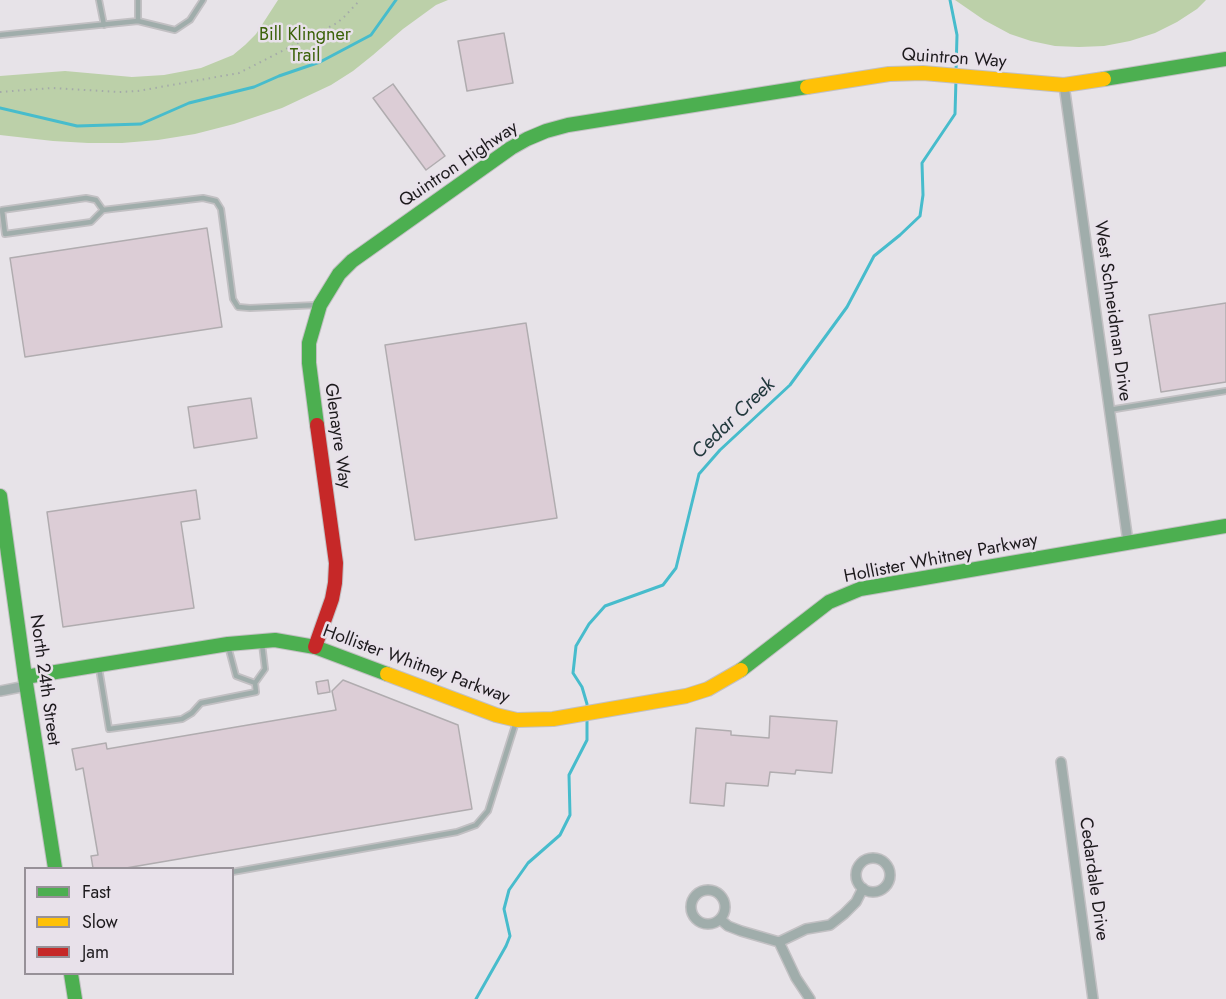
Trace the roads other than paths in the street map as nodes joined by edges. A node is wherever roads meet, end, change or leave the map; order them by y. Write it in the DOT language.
graph roads {
  1 [pos="99,0"];
  2 [pos="138,0"];
  3 [pos="203,0"];
  4 [pos="138,21"];
  5 [pos="104,25"];
  6 [pos="0,35"];
  7 [pos="1226,59"];
  8 [pos="1064,86"];
  9 [pos="573,124"];
  10 [pos="103,210"];
  11 [pos="371,248"];
  12 [pos="320,305"];
  13 [pos="1226,392"];
  14 [pos="1109,410"];
  15 [pos="0,499"];
  16 [pos="1226,526"];
  17 [pos="1128,542"];
  18 [pos="262,641"];
  19 [pos="228,644"];
  20 [pos="315,647"];
  21 [pos="98,666"];
  22 [pos="0,680"];
  23 [pos="26,681"];
  24 [pos="255,683"];
  25 [pos="2,691"];
  26 [pos="517,720"];
  27 [pos="1061,762"];
  28 [pos="55,867"];
  29 [pos="234,872"];
  30 [pos="863,888"];
  31 [pos="720,919"];
  32 [pos="779,942"];
  33 [pos="71,975"];
  34 [pos="75,999"];
  35 [pos="810,999"];
  36 [pos="1093,999"];
  1 -- 5 [label="lane"];
  2 -- 4 [label="lane"];
  3 -- 4 [label="lane"];
  4 -- 5 [label="lane"];
  5 -- 6 [label="lane"];
  7 -- 8 [label="street, Quintron Way"];
  8 -- 9 [label="street, Quintron Way"];
  8 -- 14 [label="street, West Schneidman Drive"];
  9 -- 11 [label="street, Quintron Highway"];
  10 -- 10 [label="lane"];
  10 -- 12 [label="lane"];
  11 -- 12 [label="street, Glenayre Way"];
  12 -- 20 [label="street, Glenayre Way"];
  13 -- 14 [label="lane"];
  14 -- 17 [label="street, West Schneidman Drive"];
  15 -- 23 [label="street, North 24th Street"];
  16 -- 17 [label="street, Hollister Whitney Parkway"];
  17 -- 26 [label="street, Hollister Whitney Parkway"];
  18 -- 19 [label="street, Hollister Whitney Parkway"];
  18 -- 20 [label="street, Hollister Whitney Parkway"];
  18 -- 24 [label="lane"];
  19 -- 21 [label="street, Hollister Whitney Parkway"];
  19 -- 24 [label="lane"];
  20 -- 26 [label="street, Hollister Whitney Parkway"];
  21 -- 23 [label="street, Hollister Whitney Parkway"];
  21 -- 24 [label="lane"];
  22 -- 25 [label="street"];
  23 -- 25 [label="street"];
  23 -- 28 [label="street, North 24th Street"];
  26 -- 29 [label="lane"];
  27 -- 36 [label="street, Cedardale Drive"];
  30 -- 32 [label="street"];
  31 -- 32 [label="street"];
  32 -- 35 [label="street"];
  33 -- 34 [label="street"];
}
